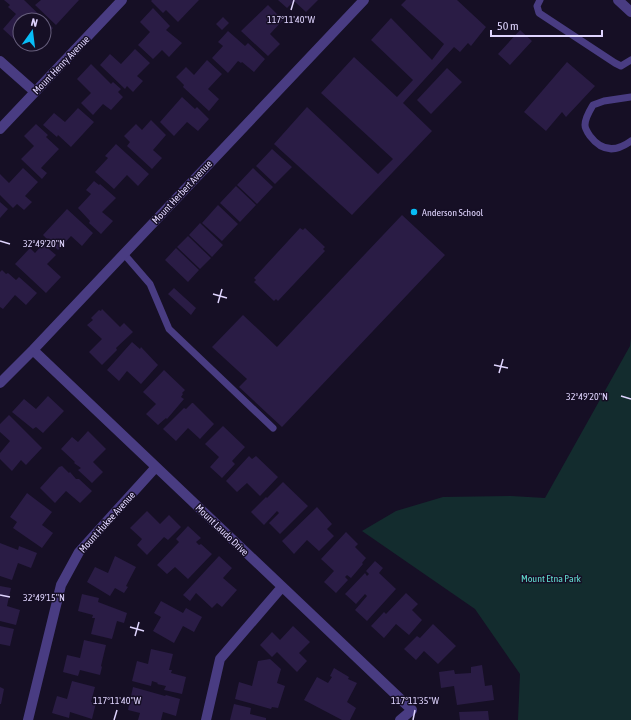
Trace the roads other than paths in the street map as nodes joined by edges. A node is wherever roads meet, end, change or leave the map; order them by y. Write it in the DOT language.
graph roads {
  1 [pos="122,0"];
  2 [pos="364,0"];
  3 [pos="540,0"];
  4 [pos="618,0"];
  5 [pos="631,12"];
  6 [pos="631,60"];
  7 [pos="0,61"];
  8 [pos="35,92"];
  9 [pos="631,97"];
  10 [pos="0,130"];
  11 [pos="631,141"];
  12 [pos="124,254"];
  13 [pos="33,350"];
  14 [pos="0,383"];
  15 [pos="273,428"];
  16 [pos="156,468"];
  17 [pos="282,587"];
  18 [pos="28,720"];
  19 [pos="206,720"];
  20 [pos="400,720"];
  1 -- 8 [label="street, Mount Henry Avenue"];
  2 -- 12 [label="street, Mount Herbert Avenue"];
  3 -- 6 [label="lane"];
  4 -- 5 [label="street"];
  7 -- 8 [label="street"];
  8 -- 10 [label="street, Mount Henry Avenue"];
  9 -- 11 [label="lane"];
  12 -- 13 [label="street, Mount Herbert Avenue"];
  12 -- 15 [label="lane"];
  13 -- 14 [label="street, Mount Herbert Avenue"];
  13 -- 16 [label="street, Mount Laudo Drive"];
  16 -- 17 [label="street, Mount Laudo Drive"];
  16 -- 18 [label="street, Mount Hukee Avenue"];
  17 -- 19 [label="street"];
  17 -- 20 [label="street, Mount Laudo Drive"];
}
